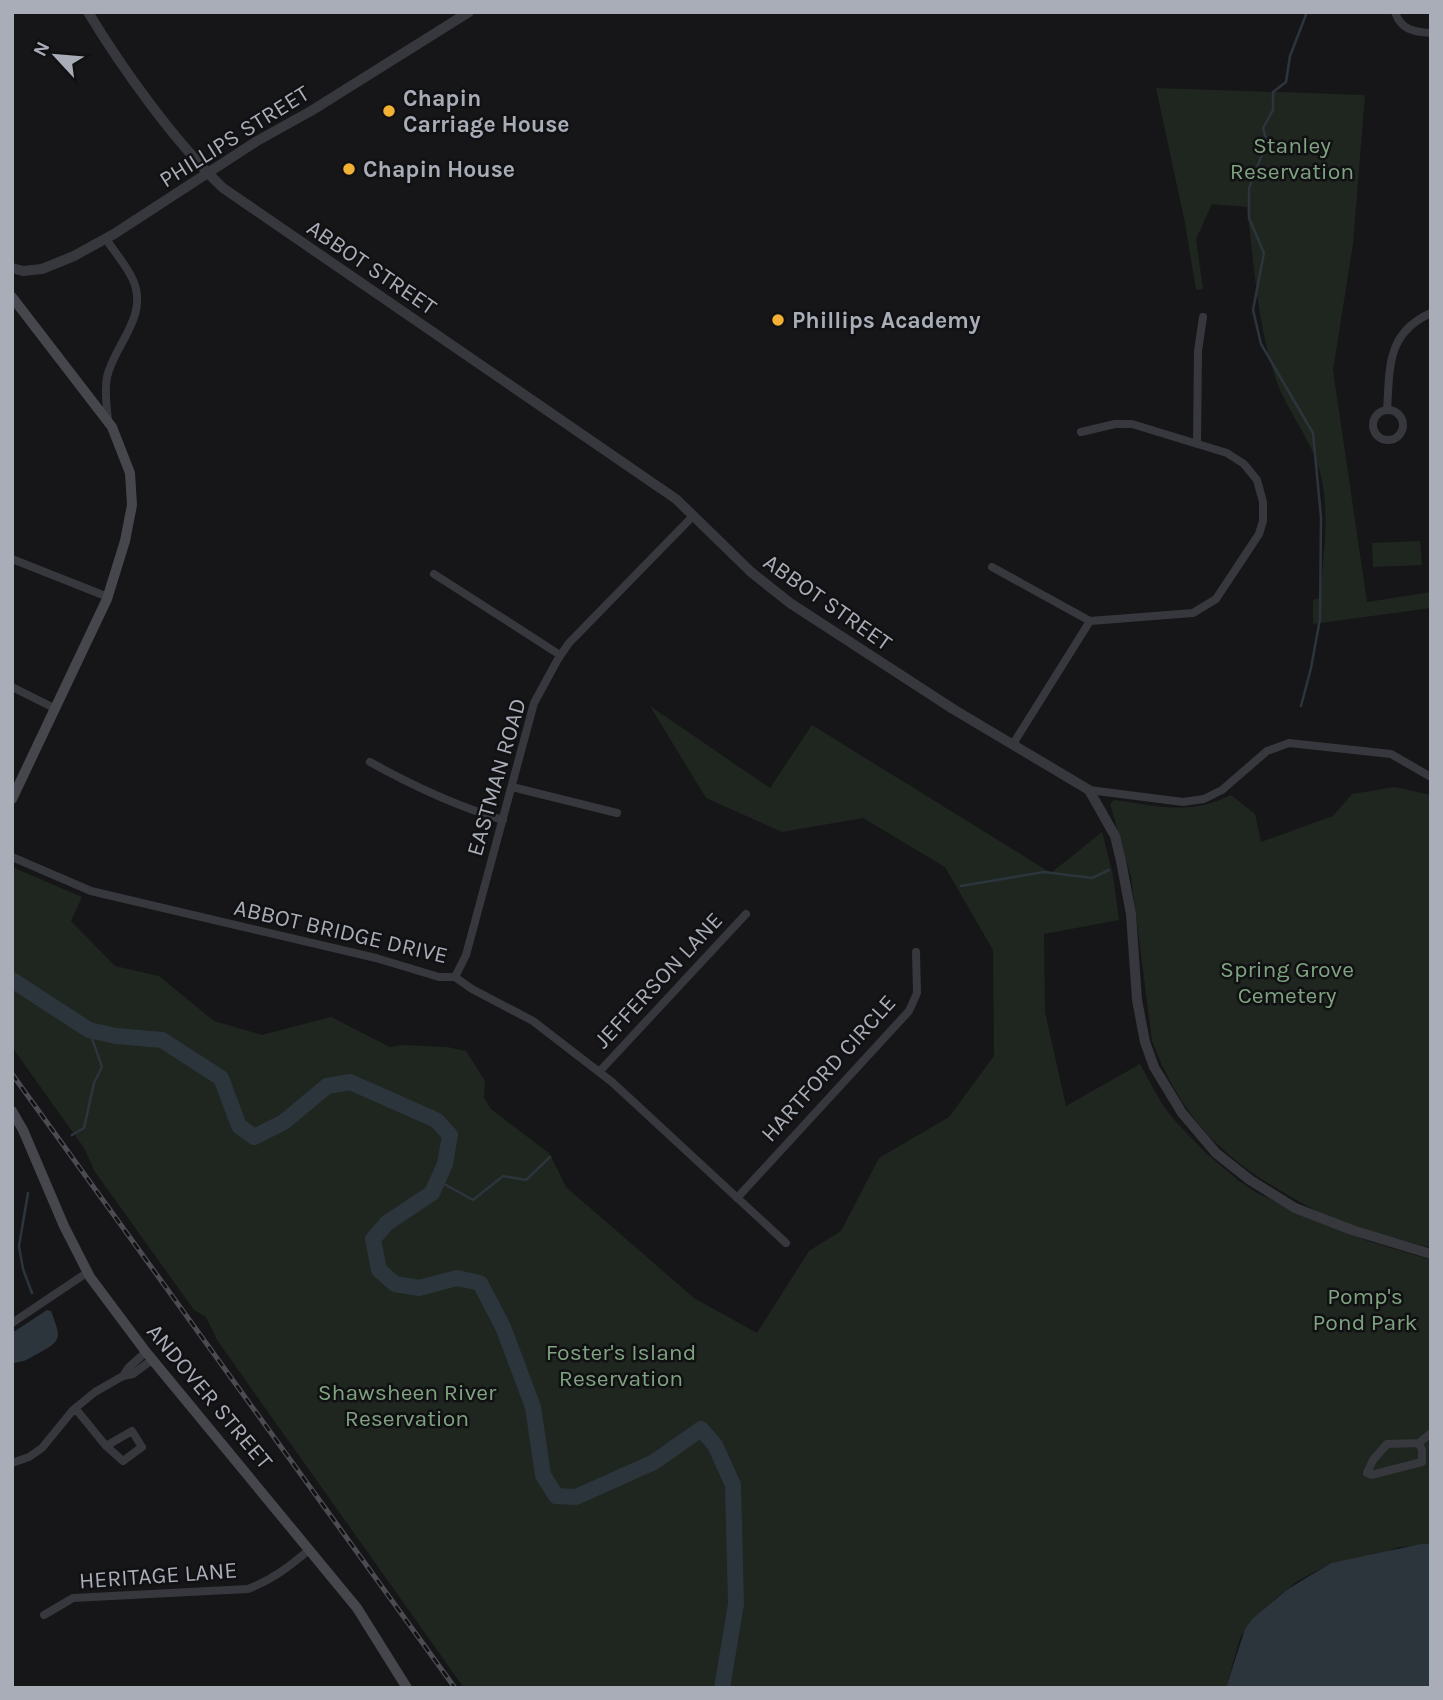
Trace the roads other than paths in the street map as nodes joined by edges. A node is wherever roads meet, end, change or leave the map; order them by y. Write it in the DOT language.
graph roads {
  1 [pos="88,12"];
  2 [pos="469,12"];
  3 [pos="1395,12"];
  4 [pos="1431,33"];
  5 [pos="208,174"];
  6 [pos="106,239"];
  7 [pos="12,268"];
  8 [pos="12,297"];
  9 [pos="1431,313"];
  10 [pos="1203,317"];
  11 [pos="1387,411"];
  12 [pos="108,421"];
  13 [pos="1081,432"];
  14 [pos="1197,444"];
  15 [pos="694,515"];
  16 [pos="12,559"];
  17 [pos="992,567"];
  18 [pos="434,574"];
  19 [pos="108,597"];
  20 [pos="1090,621"];
  21 [pos="560,655"];
  22 [pos="12,687"];
  23 [pos="56,709"];
  24 [pos="1013,744"];
  25 [pos="370,762"];
  26 [pos="1431,777"];
  27 [pos="512,787"];
  28 [pos="1089,790"];
  29 [pos="12,799"];
  30 [pos="617,813"];
  31 [pos="503,820"];
  32 [pos="12,858"];
  33 [pos="746,914"];
  34 [pos="916,952"];
  35 [pos="455,977"];
  36 [pos="599,1072"];
  37 [pos="12,1111"];
  38 [pos="737,1198"];
  39 [pos="786,1243"];
  40 [pos="1431,1254"];
  41 [pos="88,1272"];
  42 [pos="12,1323"];
  43 [pos="149,1356"];
  44 [pos="75,1408"];
  45 [pos="1431,1433"];
  46 [pos="1419,1443"];
  47 [pos="106,1446"];
  48 [pos="14,1459"];
  49 [pos="309,1550"];
  50 [pos="44,1615"];
  51 [pos="407,1688"];
  1 -- 5 [label="street, ABBOT STREET"];
  2 -- 5 [label="street, PHILLIPS STREET"];
  3 -- 4 [label="street"];
  5 -- 6 [label="street, PHILLIPS STREET"];
  5 -- 15 [label="street, ABBOT STREET"];
  6 -- 7 [label="street, PHILLIPS STREET"];
  6 -- 12 [label="street"];
  8 -- 12 [label="main road"];
  9 -- 11 [label="street"];
  10 -- 14 [label="street"];
  12 -- 19 [label="main road"];
  13 -- 14 [label="street"];
  14 -- 20 [label="street"];
  15 -- 21 [label="street, EASTMAN ROAD"];
  15 -- 24 [label="street, ABBOT STREET"];
  16 -- 19 [label="street"];
  17 -- 20 [label="street"];
  18 -- 21 [label="street"];
  19 -- 23 [label="main road"];
  20 -- 24 [label="street"];
  21 -- 27 [label="street, EASTMAN ROAD"];
  22 -- 23 [label="street"];
  23 -- 29 [label="main road"];
  24 -- 28 [label="street, ABBOT STREET"];
  25 -- 31 [label="street"];
  26 -- 28 [label="street"];
  27 -- 30 [label="street"];
  27 -- 31 [label="street, EASTMAN ROAD"];
  28 -- 40 [label="street, ABBOT STREET"];
  31 -- 35 [label="street, EASTMAN ROAD"];
  32 -- 35 [label="street, ABBOT BRIDGE DRIVE"];
  33 -- 36 [label="street, JEFFERSON LANE"];
  34 -- 38 [label="street, HARTFORD CIRCLE"];
  35 -- 36 [label="street, ABBOT BRIDGE DRIVE"];
  36 -- 38 [label="street, ABBOT BRIDGE DRIVE"];
  37 -- 41 [label="main road, ANDOVER STREET"];
  38 -- 39 [label="street, ABBOT BRIDGE DRIVE"];
  41 -- 42 [label="street"];
  41 -- 43 [label="main road, ANDOVER STREET"];
  43 -- 44 [label="street"];
  43 -- 49 [label="main road, ANDOVER STREET"];
  44 -- 47 [label="street"];
  44 -- 48 [label="street"];
  45 -- 46 [label="street"];
  46 -- 46 [label="street"];
  49 -- 50 [label="street, HERITAGE LANE"];
  49 -- 51 [label="main road, ANDOVER STREET"];
}
